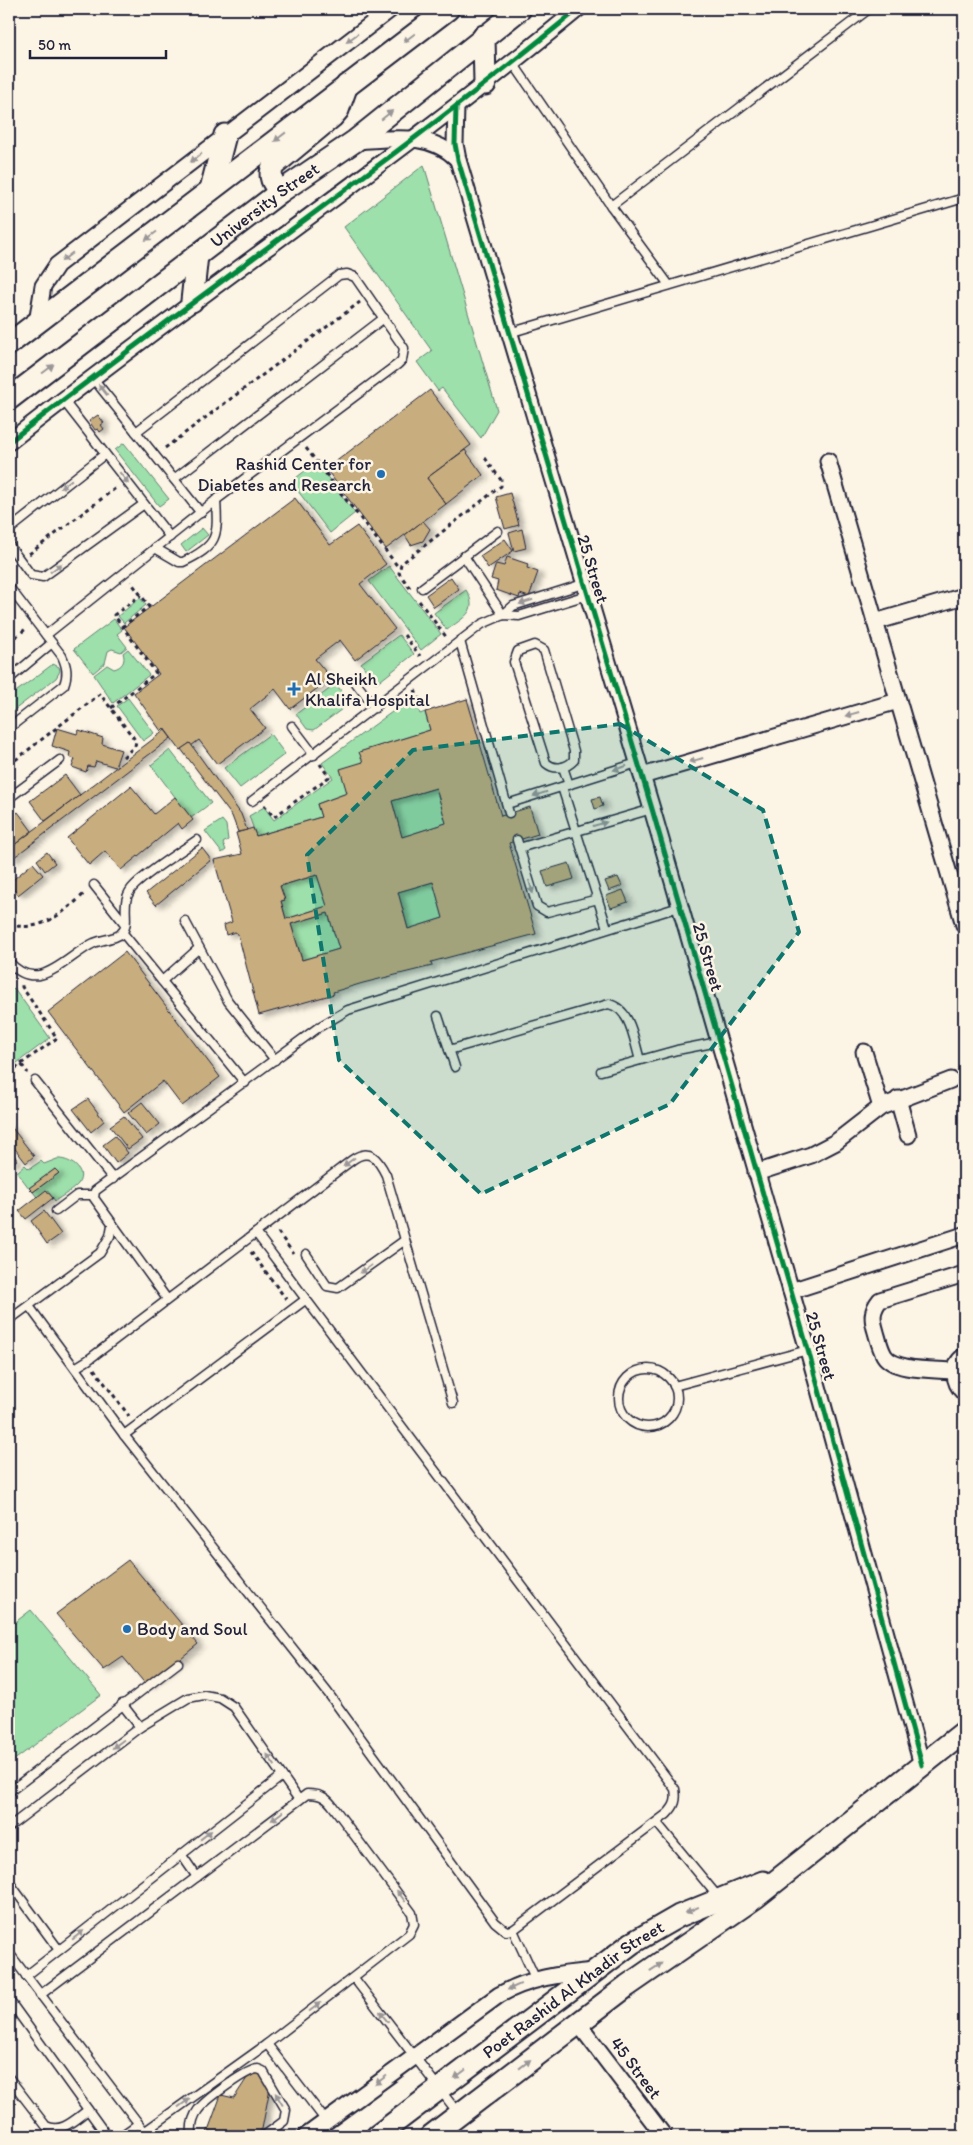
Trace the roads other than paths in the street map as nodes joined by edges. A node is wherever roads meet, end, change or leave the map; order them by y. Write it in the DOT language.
graph roads {
  1 [pos="391,9"];
  2 [pos="448,9"];
  3 [pos="520,9"];
  4 [pos="578,9"];
  5 [pos="868,9"];
  6 [pos="484,36"];
  7 [pos="512,63"];
  8 [pos="485,84"];
  9 [pos="347,85"];
  10 [pos="456,107"];
  11 [pos="225,135"];
  12 [pos="413,138"];
  13 [pos="355,141"];
  14 [pos="458,160"];
  15 [pos="212,189"];
  16 [pos="280,192"];
  17 [pos="964,198"];
  18 [pos="611,206"];
  19 [pos="197,255"];
  20 [pos="669,285"];
  21 [pos="192,301"];
  22 [pos="384,318"];
  23 [pos="20,332"];
  24 [pos="509,333"];
  25 [pos="92,377"];
  26 [pos="9,399"];
  27 [pos="63,400"];
  28 [pos="136,432"];
  29 [pos="9,442"];
  30 [pos="105,454"];
  31 [pos="828,461"];
  32 [pos="174,479"];
  33 [pos="216,500"];
  34 [pos="144,504"];
  35 [pos="201,513"];
  36 [pos="9,530"];
  37 [pos="498,531"];
  38 [pos="170,537"];
  39 [pos="9,545"];
  40 [pos="155,548"];
  41 [pos="464,556"];
  42 [pos="9,587"];
  43 [pos="422,588"];
  44 [pos="585,590"];
  45 [pos="964,596"];
  46 [pos="17,597"];
  47 [pos="9,604"];
  48 [pos="503,615"];
  49 [pos="875,622"];
  50 [pos="46,635"];
  51 [pos="52,643"];
  52 [pos="456,644"];
  53 [pos="9,679"];
  54 [pos="353,679"];
  55 [pos="898,701"];
  56 [pos="375,708"];
  57 [pos="292,726"];
  58 [pos="9,728"];
  59 [pos="314,755"];
  60 [pos="60,760"];
  61 [pos="563,767"];
  62 [pos="639,769"];
  63 [pos="565,786"];
  64 [pos="9,798"];
  65 [pos="255,799"];
  66 [pos="507,804"];
  67 [pos="652,808"];
  68 [pos="509,813"];
  69 [pos="576,831"];
  70 [pos="197,840"];
  71 [pos="94,885"];
  72 [pos="598,899"];
  73 [pos="679,907"];
  74 [pos="185,921"];
  75 [pos="964,925"];
  76 [pos="124,928"];
  77 [pos="607,928"];
  78 [pos="200,948"];
  79 [pos="9,962"];
  80 [pos="162,981"];
  81 [pos="438,1016"];
  82 [pos="718,1042"];
  83 [pos="449,1050"];
  84 [pos="864,1052"];
  85 [pos="275,1060"];
  86 [pos="640,1060"];
  87 [pos="455,1068"];
  88 [pos="601,1071"];
  89 [pos="951,1080"];
  90 [pos="35,1081"];
  91 [pos="245,1083"];
  92 [pos="898,1099"];
  93 [pos="881,1107"];
  94 [pos="908,1135"];
  95 [pos="756,1174"];
  96 [pos="113,1179"];
  97 [pos="94,1195"];
  98 [pos="56,1210"];
  99 [pos="112,1225"];
  100 [pos="256,1233"];
  101 [pos="964,1235"];
  102 [pos="405,1240"];
  103 [pos="306,1254"];
  104 [pos="964,1274"];
  105 [pos="791,1290"];
  106 [pos="167,1299"];
  107 [pos="305,1300"];
  108 [pos="29,1306"];
  109 [pos="9,1320"];
  110 [pos="808,1350"];
  111 [pos="964,1356"];
  112 [pos="75,1368"];
  113 [pos="954,1371"];
  114 [pos="674,1386"];
  115 [pos="964,1393"];
  116 [pos="453,1403"];
  117 [pos="124,1435"];
  118 [pos="178,1663"];
  119 [pos="122,1704"];
  120 [pos="140,1728"];
  121 [pos="964,1732"];
  122 [pos="922,1765"];
  123 [pos="282,1776"];
  124 [pos="9,1792"];
  125 [pos="299,1800"];
  126 [pos="657,1823"];
  127 [pos="9,1827"];
  128 [pos="182,1854"];
  129 [pos="786,1872"];
  130 [pos="197,1877"];
  131 [pos="9,1882"];
  132 [pos="720,1899"];
  133 [pos="513,1930"];
  134 [pos="59,1950"];
  135 [pos="9,1954"];
  136 [pos="601,1966"];
  137 [pos="26,1976"];
  138 [pos="354,1978"];
  139 [pos="536,1980"];
  140 [pos="627,1986"];
  141 [pos="40,1995"];
  142 [pos="9,2000"];
  143 [pos="578,2023"];
  144 [pos="267,2044"];
  145 [pos="414,2056"];
  146 [pos="9,2078"];
  147 [pos="440,2089"];
  148 [pos="88,2110"];
  149 [pos="460,2115"];
  150 [pos="326,2121"];
  151 [pos="138,2124"];
  152 [pos="146,2134"];
  153 [pos="107,2136"];
  154 [pos="121,2136"];
  155 [pos="192,2136"];
  156 [pos="264,2136"];
  157 [pos="306,2136"];
  158 [pos="377,2136"];
  159 [pos="431,2136"];
  160 [pos="664,2136"];
  1 -- 11 [label="street, one-way"];
  2 -- 9 [label="main road, one-way"];
  3 -- 6 [label="main road, University Street"];
  4 -- 7 [label="street"];
  5 -- 18 [label="lane"];
  6 -- 8 [label="main road"];
  13 -- 6 [label="main road, University Street, one-way"];
  7 -- 8 [label="street"];
  7 -- 18 [label="lane"];
  8 -- 10 [label="street"];
  9 -- 15 [label="main road, one-way"];
  9 -- 16 [label="main road"];
  10 -- 12 [label="street"];
  10 -- 14 [label="street, 25 Street"];
  11 -- 15 [label="main road"];
  11 -- 23 [label="street, one-way"];
  12 -- 13 [label="street"];
  12 -- 14 [label="street"];
  12 -- 21 [label="street"];
  13 -- 16 [label="main road, University Street"];
  14 -- 24 [label="street, 25 Street"];
  15 -- 23 [label="main road, one-way"];
  16 -- 19 [label="main road, University Street"];
  17 -- 20 [label="lane"];
  18 -- 20 [label="lane"];
  19 -- 21 [label="main road"];
  26 -- 19 [label="main road, University Street, one-way"];
  20 -- 24 [label="lane"];
  21 -- 25 [label="street"];
  22 -- 28 [label="lane"];
  22 -- 32 [label="lane"];
  22 -- 33 [label="lane"];
  24 -- 44 [label="street, 25 Street"];
  25 -- 27 [label="street"];
  28 -- 25 [label="lane, one-way"];
  27 -- 29 [label="street"];
  27 -- 30 [label="lane"];
  28 -- 32 [label="lane"];
  30 -- 34 [label="lane, one-way"];
  30 -- 36 [label="lane, one-way"];
  31 -- 49 [label="street"];
  32 -- 35 [label="lane"];
  33 -- 35 [label="lane"];
  33 -- 40 [label="lane"];
  34 -- 38 [label="lane"];
  39 -- 34 [label="lane, one-way"];
  35 -- 38 [label="lane"];
  37 -- 41 [label="lane"];
  38 -- 40 [label="lane"];
  40 -- 50 [label="lane"];
  41 -- 43 [label="lane"];
  41 -- 48 [label="lane"];
  42 -- 46 [label="lane"];
  44 -- 48 [label="lane"];
  44 -- 48 [label="lane, one-way"];
  44 -- 62 [label="street, 25 Street"];
  45 -- 49 [label="street"];
  46 -- 47 [label="lane"];
  46 -- 50 [label="lane"];
  48 -- 52 [label="lane"];
  49 -- 55 [label="street"];
  50 -- 51 [label="lane"];
  51 -- 53 [label="lane"];
  51 -- 58 [label="lane"];
  52 -- 56 [label="lane"];
  52 -- 66 [label="lane"];
  54 -- 56 [label="lane"];
  55 -- 62 [label="street, one-way"];
  55 -- 75 [label="street"];
  56 -- 59 [label="lane"];
  57 -- 59 [label="lane"];
  59 -- 65 [label="lane"];
  60 -- 64 [label="lane"];
  61 -- 61 [label="lane"];
  61 -- 63 [label="lane"];
  62 -- 63 [label="lane, one-way"];
  62 -- 67 [label="street, 25 Street"];
  63 -- 66 [label="lane, one-way"];
  63 -- 69 [label="lane"];
  66 -- 68 [label="lane"];
  69 -- 67 [label="lane, one-way"];
  67 -- 73 [label="street, 25 Street"];
  69 -- 72 [label="lane"];
  69 -- 72 [label="lane, one-way"];
  70 -- 76 [label="lane"];
  71 -- 76 [label="lane"];
  72 -- 77 [label="lane"];
  73 -- 77 [label="lane"];
  73 -- 82 [label="street, 25 Street"];
  74 -- 78 [label="lane"];
  76 -- 79 [label="lane"];
  76 -- 80 [label="lane"];
  77 -- 85 [label="lane"];
  78 -- 80 [label="lane"];
  78 -- 85 [label="lane"];
  80 -- 91 [label="lane"];
  81 -- 83 [label="lane"];
  82 -- 86 [label="lane"];
  82 -- 95 [label="street, 25 Street"];
  83 -- 86 [label="lane"];
  83 -- 87 [label="lane"];
  84 -- 93 [label="street"];
  85 -- 91 [label="lane"];
  86 -- 88 [label="lane"];
  89 -- 92 [label="street"];
  90 -- 96 [label="lane"];
  91 -- 96 [label="lane"];
  92 -- 93 [label="street"];
  92 -- 94 [label="street"];
  93 -- 95 [label="street"];
  95 -- 105 [label="street, 25 Street"];
  96 -- 97 [label="lane"];
  97 -- 98 [label="lane"];
  97 -- 99 [label="lane"];
  99 -- 106 [label="lane"];
  99 -- 108 [label="lane"];
  102 -- 100 [label="lane, one-way"];
  100 -- 106 [label="lane"];
  100 -- 107 [label="lane"];
  101 -- 105 [label="street"];
  102 -- 103 [label="lane, one-way"];
  102 -- 116 [label="lane"];
  104 -- 113 [label="street"];
  105 -- 110 [label="street, 25 Street"];
  106 -- 112 [label="lane"];
  107 -- 117 [label="lane"];
  107 -- 126 [label="lane"];
  108 -- 109 [label="lane"];
  108 -- 112 [label="lane"];
  110 -- 114 [label="lane"];
  110 -- 122 [label="street, 25 Street"];
  111 -- 113 [label="street"];
  112 -- 117 [label="lane"];
  113 -- 115 [label="street"];
  114 -- 114 [label="lane"];
  117 -- 133 [label="lane"];
  118 -- 119 [label="lane"];
  119 -- 120 [label="lane"];
  119 -- 124 [label="lane"];
  123 -- 120 [label="lane, one-way"];
  120 -- 127 [label="lane, one-way"];
  121 -- 122 [label="main road, Poet Rashid Al Khadir Street"];
  122 -- 129 [label="main road, Poet Rashid Al Khadir Street"];
  123 -- 125 [label="lane"];
  128 -- 123 [label="lane, one-way"];
  125 -- 130 [label="lane, one-way"];
  138 -- 125 [label="lane, one-way"];
  126 -- 132 [label="lane"];
  126 -- 133 [label="lane"];
  128 -- 130 [label="lane"];
  134 -- 128 [label="lane, one-way"];
  129 -- 132 [label="main road, Poet Rashid Al Khadir Street"];
  140 -- 129 [label="main road, Poet Rashid Al Khadir Street, one-way"];
  130 -- 141 [label="lane"];
  131 -- 134 [label="lane"];
  132 -- 136 [label="main road, Poet Rashid Al Khadir Street, one-way"];
  133 -- 139 [label="lane"];
  134 -- 137 [label="lane"];
  135 -- 137 [label="lane"];
  136 -- 139 [label="street"];
  136 -- 140 [label="main road"];
  136 -- 147 [label="main road, Poet Rashid Al Khadir Street, one-way"];
  137 -- 141 [label="lane"];
  144 -- 138 [label="lane, one-way"];
  145 -- 138 [label="lane, one-way"];
  139 -- 145 [label="street, one-way"];
  140 -- 143 [label="main road, Poet Rashid Al Khadir Street"];
  141 -- 151 [label="lane"];
  142 -- 148 [label="lane"];
  149 -- 143 [label="main road, Poet Rashid Al Khadir Street, one-way"];
  143 -- 160 [label="street, 45 Street"];
  144 -- 150 [label="lane"];
  152 -- 144 [label="lane, one-way"];
  145 -- 147 [label="lane"];
  145 -- 150 [label="street, one-way"];
  146 -- 148 [label="lane"];
  147 -- 149 [label="lane"];
  147 -- 158 [label="main road, Poet Rashid Al Khadir Street"];
  148 -- 153 [label="lane"];
  149 -- 159 [label="main road, Poet Rashid Al Khadir Street"];
  150 -- 157 [label="street"];
  151 -- 152 [label="lane"];
  151 -- 154 [label="lane"];
  156 -- 155 [label="lane, one-way"];
}
